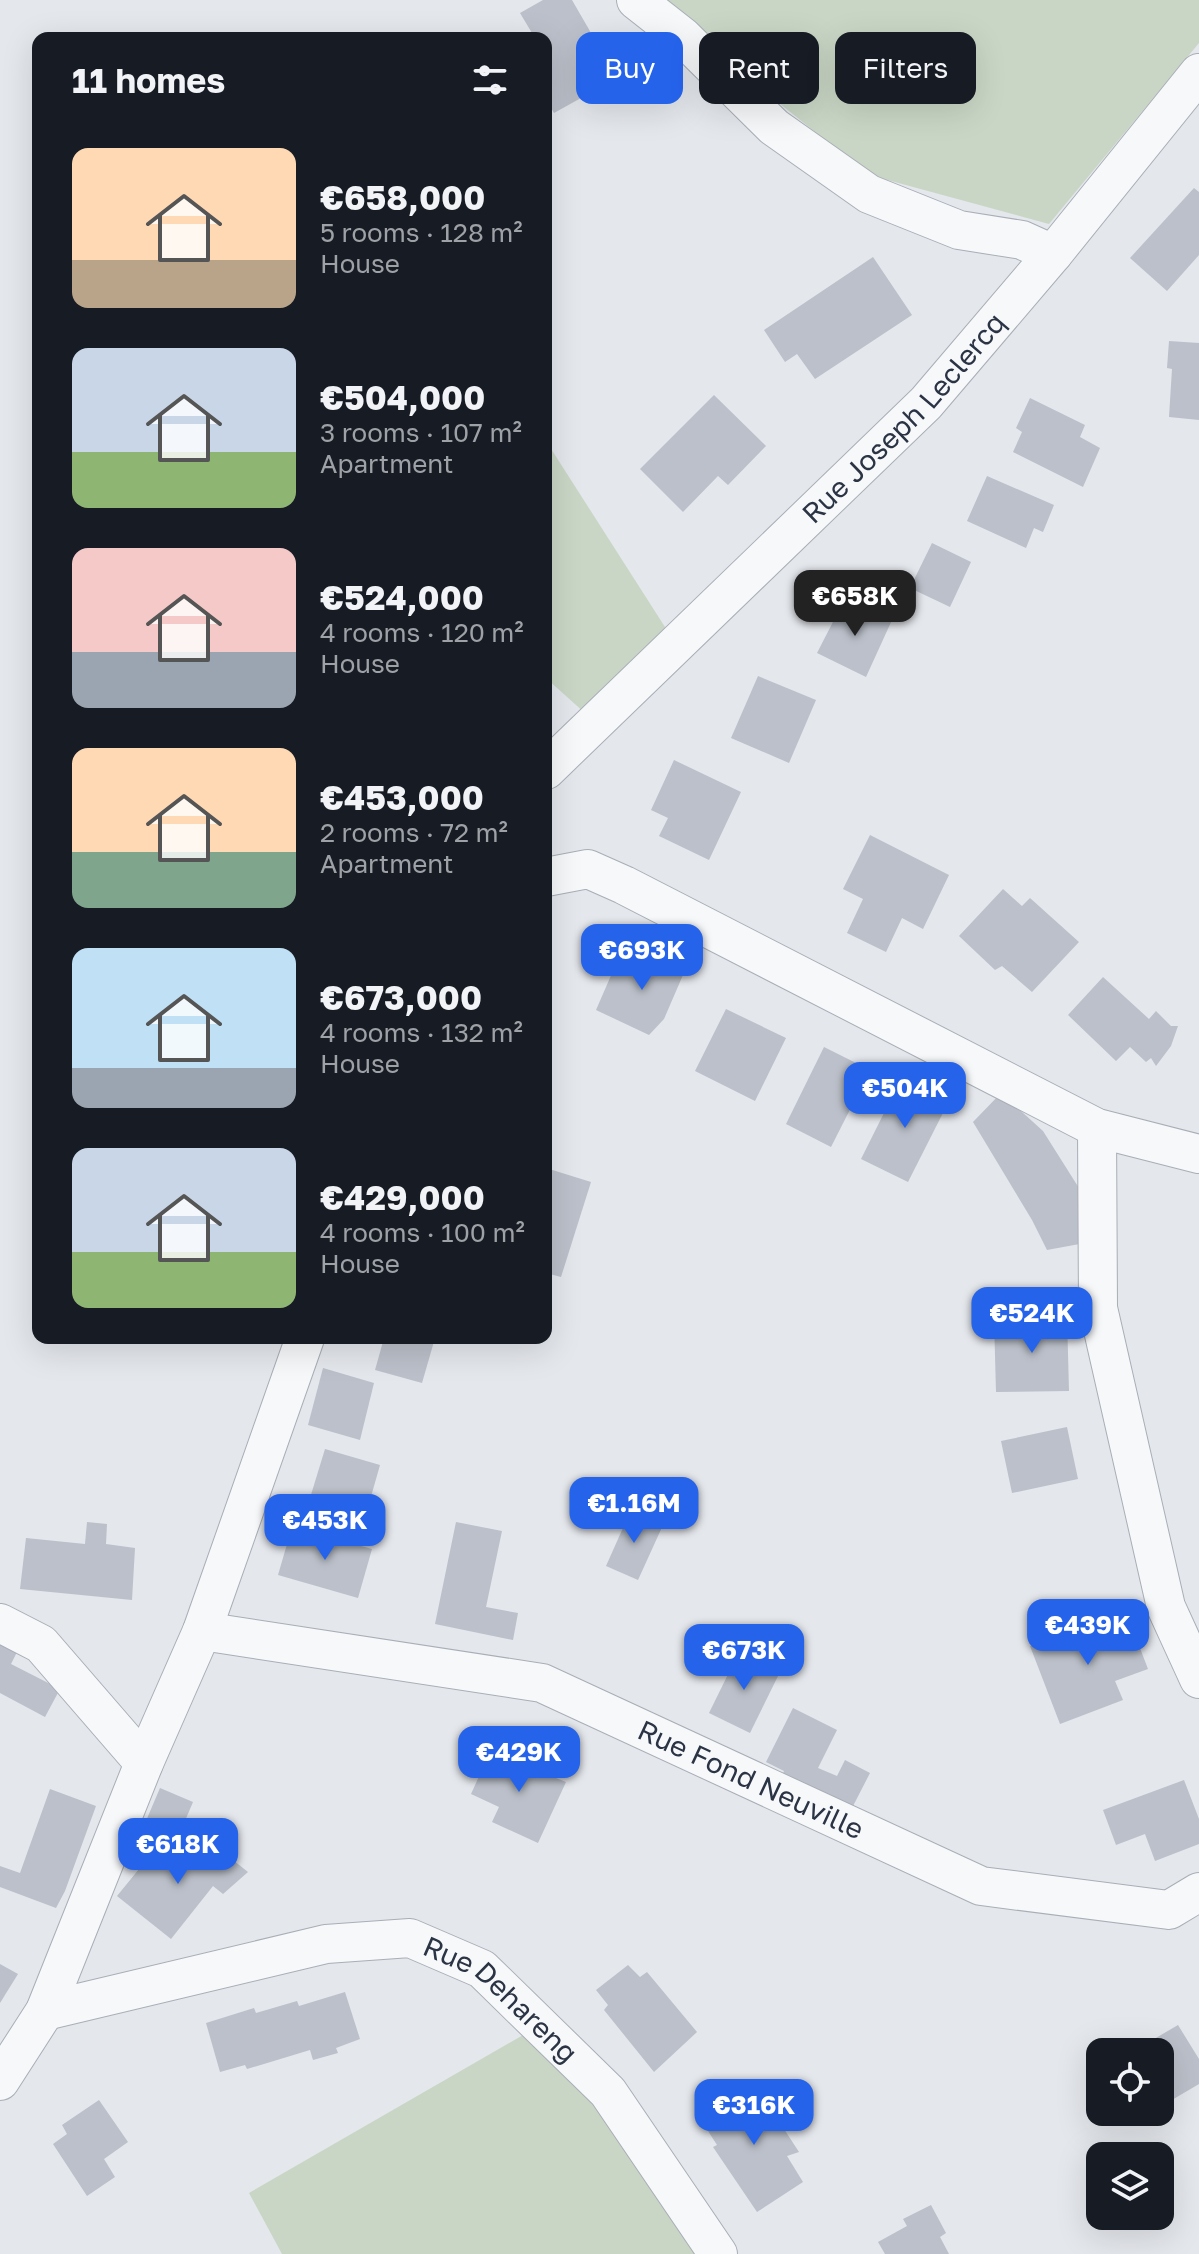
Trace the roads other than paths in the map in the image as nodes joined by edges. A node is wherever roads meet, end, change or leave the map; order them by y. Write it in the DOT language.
graph roads {
  1 [pos="636,0"];
  2 [pos="1199,73"];
  3 [pos="1053,254"];
  4 [pos="552,764"];
  5 [pos="552,876"];
  6 [pos="1097,1128"];
  7 [pos="1199,1154"];
  8 [pos="303,1344"];
  9 [pos="0,1623"];
  10 [pos="202,1631"];
  11 [pos="1199,1679"];
  12 [pos="144,1763"];
  13 [pos="1199,1892"];
  14 [pos="45,2011"];
  15 [pos="0,2081"];
  16 [pos="718,2254"];
  1 -- 3 [label="street"];
  2 -- 3 [label="street, Rue Joseph Leclercq"];
  3 -- 4 [label="street, Rue Joseph Leclercq"];
  5 -- 6 [label="street"];
  6 -- 7 [label="street"];
  6 -- 11 [label="street"];
  8 -- 10 [label="street"];
  9 -- 12 [label="street"];
  10 -- 12 [label="street"];
  10 -- 13 [label="street, Rue Fond Neuville"];
  12 -- 14 [label="street"];
  14 -- 15 [label="street"];
  14 -- 16 [label="street, Rue Dehareng"];
}
